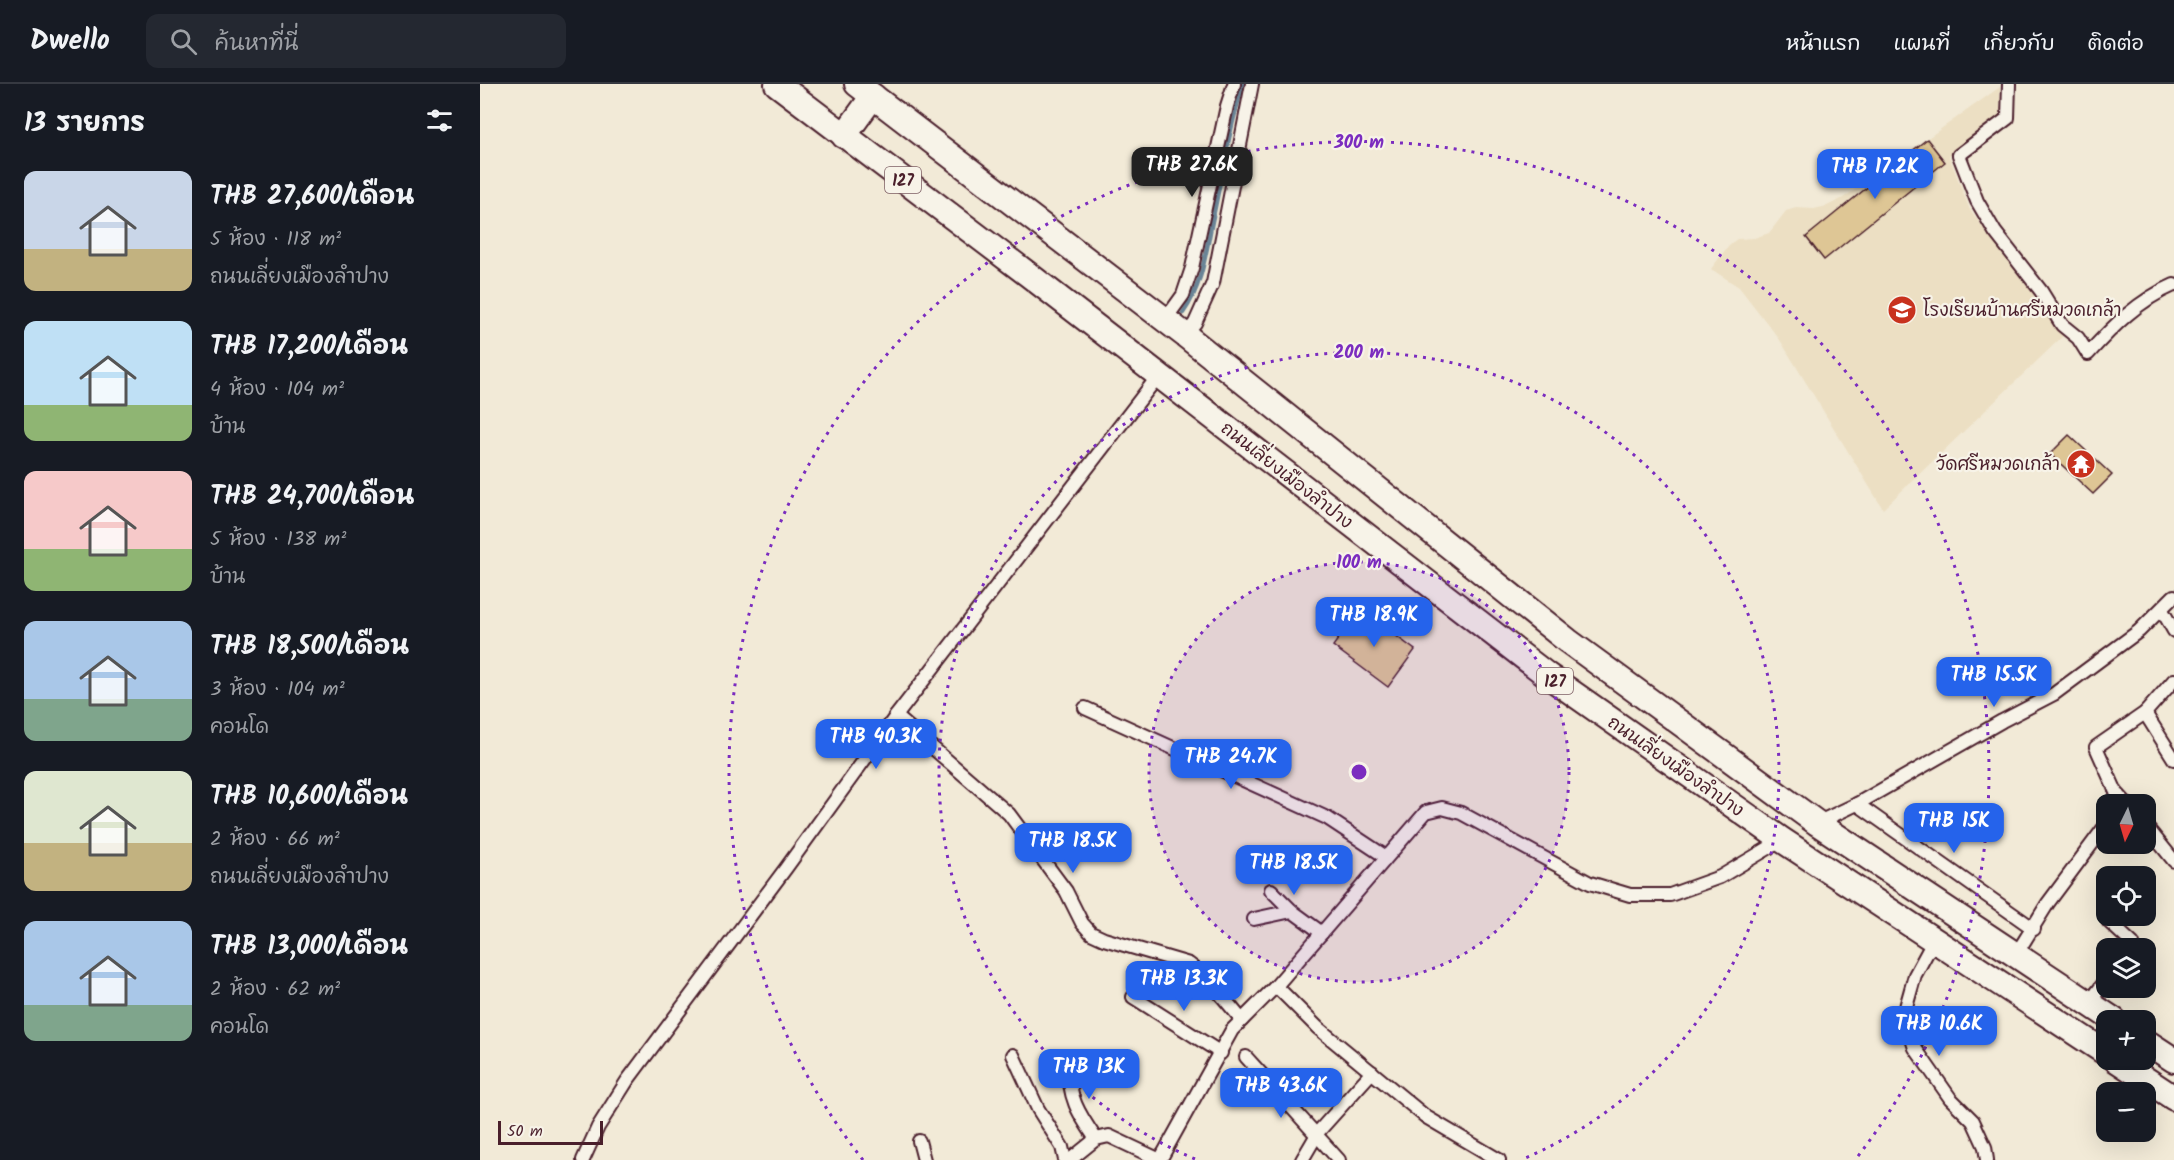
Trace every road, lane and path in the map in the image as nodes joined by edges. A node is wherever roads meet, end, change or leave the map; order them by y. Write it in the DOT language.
graph roads {
  1 [pos="777,84"];
  2 [pos="1234,84"];
  3 [pos="1252,84"];
  4 [pos="2009,84"];
  5 [pos="865,90"];
  6 [pos="844,136"];
  7 [pos="1214,167"];
  8 [pos="1235,172"];
  9 [pos="2174,285"];
  10 [pos="1165,320"];
  11 [pos="1185,335"];
  12 [pos="1159,375"];
  13 [pos="2174,596"];
  14 [pos="2162,610"];
  15 [pos="2174,631"];
  16 [pos="2174,680"];
  17 [pos="1085,708"];
  18 [pos="2145,713"];
  19 [pos="896,716"];
  20 [pos="2174,759"];
  21 [pos="2118,794"];
  22 [pos="1857,804"];
  23 [pos="1817,823"];
  24 [pos="2096,838"];
  25 [pos="2156,839"];
  26 [pos="1782,840"];
  27 [pos="1386,857"];
  28 [pos="2174,861"];
  29 [pos="1271,890"];
  30 [pos="1292,911"];
  31 [pos="1254,919"];
  32 [pos="2113,926"];
  33 [pos="2034,929"];
  34 [pos="1322,933"];
  35 [pos="2126,938"];
  36 [pos="1934,940"];
  37 [pos="2015,956"];
  38 [pos="2046,976"];
  39 [pos="1276,986"];
  40 [pos="2096,994"];
  41 [pos="1133,997"];
  42 [pos="2029,1002"];
  43 [pos="2089,1003"];
  44 [pos="2099,1010"];
  45 [pos="1242,1020"];
  46 [pos="2096,1046"];
  47 [pos="2156,1048"];
  48 [pos="1221,1053"];
  49 [pos="1012,1055"];
  50 [pos="1246,1057"];
  51 [pos="2174,1060"];
  52 [pos="1069,1064"];
  53 [pos="2132,1070"];
  54 [pos="1372,1072"];
  55 [pos="2174,1098"];
  56 [pos="1316,1136"];
  57 [pos="1096,1139"];
  58 [pos="919,1141"];
  59 [pos="1491,1158"];
  60 [pos="583,1160"];
  61 [pos="924,1160"];
  62 [pos="1068,1160"];
  63 [pos="1160,1160"];
  64 [pos="1302,1160"];
  65 [pos="1339,1160"];
  66 [pos="1987,1160"];
  1 -- 6 [label="highway, ถนนเลี่ยงเมืองลำปาง / 127"];
  2 -- 7 [label="street"];
  3 -- 8 [label="street"];
  4 -- 9 [label="street"];
  5 -- 6 [label="highway"];
  5 -- 10 [label="highway, ถนนเลี่ยงเมืองลำปาง / 127"];
  6 -- 12 [label="highway, ถนนเลี่ยงเมืองลำปาง / 127"];
  7 -- 8 [label="street"];
  7 -- 10 [label="street"];
  8 -- 11 [label="street"];
  10 -- 11 [label="highway, ถนนเลี่ยงเมืองลำปาง / 127"];
  11 -- 23 [label="highway, ถนนเลี่ยงเมืองลำปาง / 127"];
  12 -- 19 [label="street"];
  12 -- 26 [label="highway, ถนนเลี่ยงเมืองลำปาง / 127"];
  13 -- 14 [label="street"];
  14 -- 15 [label="street"];
  14 -- 22 [label="street"];
  16 -- 18 [label="street"];
  17 -- 27 [label="street"];
  18 -- 20 [label="street"];
  18 -- 21 [label="street"];
  19 -- 45 [label="street"];
  19 -- 60 [label="street"];
  22 -- 23 [label="street"];
  22 -- 33 [label="street"];
  23 -- 37 [label="highway, ถนนเลี่ยงเมืองลำปาง / 127"];
  24 -- 33 [label="street"];
  25 -- 28 [label="street"];
  26 -- 27 [label="street"];
  26 -- 36 [label="highway, ถนนเลี่ยงเมืองลำปาง / 127"];
  27 -- 34 [label="street"];
  29 -- 30 [label="street"];
  30 -- 31 [label="street"];
  30 -- 34 [label="street"];
  32 -- 35 [label="street"];
  33 -- 37 [label="street"];
  34 -- 39 [label="street"];
  36 -- 42 [label="highway, ถนนเลี่ยงเมืองลำปาง / 127"];
  36 -- 66 [label="street"];
  37 -- 38 [label="highway, ถนนเลี่ยงเมืองลำปาง / 127"];
  38 -- 42 [label="highway"];
  38 -- 43 [label="highway, ถนนเลี่ยงเมืองลำปาง / 127"];
  39 -- 45 [label="street"];
  39 -- 54 [label="street"];
  40 -- 43 [label="street"];
  41 -- 48 [label="street"];
  42 -- 46 [label="highway, ถนนเลี่ยงเมืองลำปาง / 127"];
  43 -- 44 [label="highway, ถนนเลี่ยงเมืองลำปาง / 127"];
  45 -- 48 [label="street"];
  47 -- 51 [label="highway"];
  48 -- 63 [label="street"];
  49 -- 62 [label="street"];
  50 -- 56 [label="street"];
  52 -- 57 [label="street"];
  53 -- 55 [label="highway"];
  54 -- 56 [label="street"];
  54 -- 59 [label="street"];
  56 -- 64 [label="street"];
  56 -- 65 [label="street"];
  57 -- 62 [label="street"];
  57 -- 63 [label="street"];
  58 -- 61 [label="street"];
}
